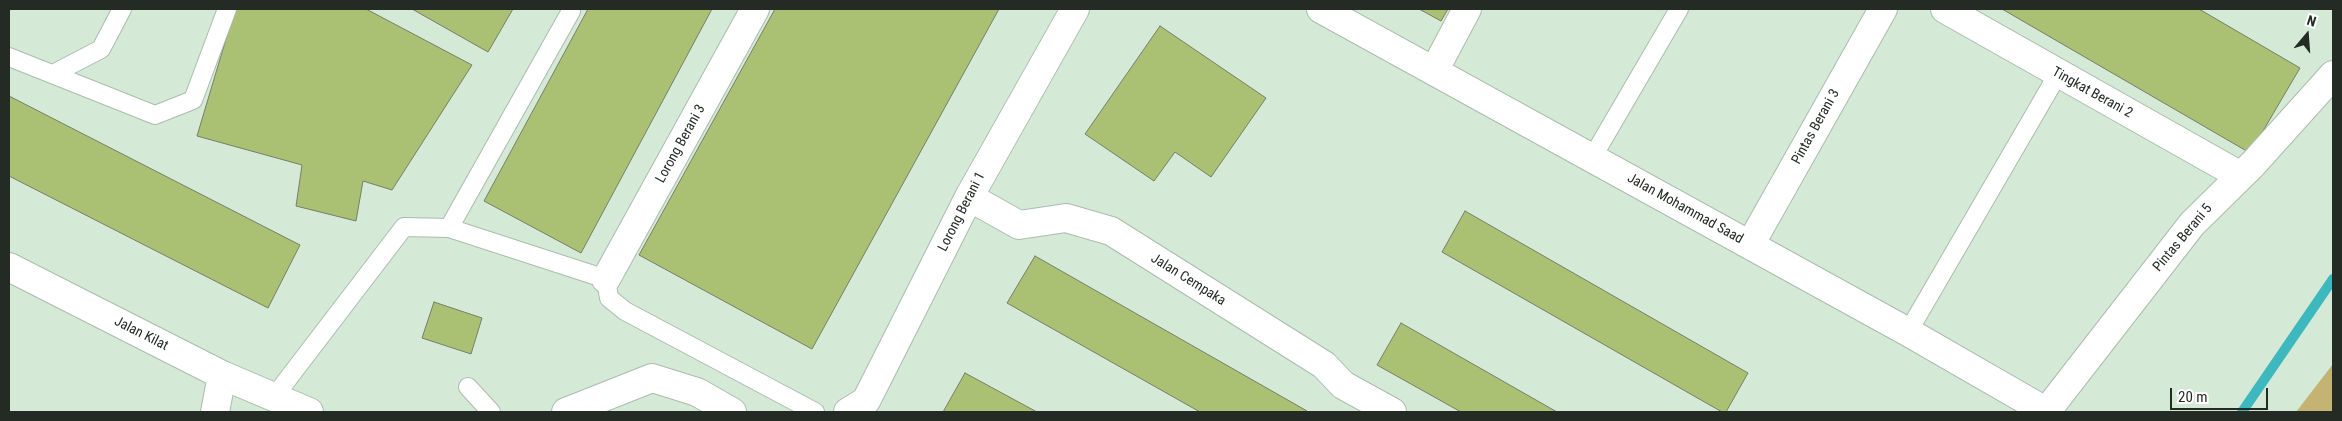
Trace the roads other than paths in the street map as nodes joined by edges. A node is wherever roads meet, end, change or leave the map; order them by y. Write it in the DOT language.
graph roads {
  1 [pos="122,9"];
  2 [pos="227,9"];
  3 [pos="756,9"];
  4 [pos="1075,9"];
  5 [pos="1321,9"];
  6 [pos="1468,9"];
  7 [pos="1679,9"];
  8 [pos="1883,9"];
  9 [pos="1945,9"];
  10 [pos="571,11"];
  11 [pos="9,57"];
  12 [pos="1434,71"];
  13 [pos="54,74"];
  14 [pos="2058,74"];
  15 [pos="2333,75"];
  16 [pos="1592,158"];
  17 [pos="2239,176"];
  18 [pos="969,197"];
  19 [pos="449,228"];
  20 [pos="1750,245"];
  21 [pos="9,267"];
  22 [pos="606,279"];
  23 [pos="1908,332"];
  24 [pos="222,375"];
  25 [pos="468,387"];
  26 [pos="274,397"];
  27 [pos="215,412"];
  28 [pos="309,412"];
  29 [pos="491,412"];
  30 [pos="566,412"];
  31 [pos="732,412"];
  32 [pos="815,412"];
  33 [pos="848,412"];
  34 [pos="1392,412"];
  35 [pos="2046,412"];
  1 -- 13 [label="lane"];
  2 -- 13 [label="lane"];
  3 -- 22 [label="street, Lorong Berani 3"];
  4 -- 18 [label="street, Lorong Berani 1"];
  5 -- 12 [label="street, Jalan Mohammad Saad"];
  6 -- 12 [label="street"];
  7 -- 16 [label="lane"];
  8 -- 20 [label="street, Pintas Berani 3"];
  9 -- 14 [label="street, Tingkat Berani 2"];
  10 -- 19 [label="lane"];
  11 -- 13 [label="lane"];
  12 -- 16 [label="street, Jalan Mohammad Saad"];
  14 -- 17 [label="street, Tingkat Berani 2"];
  14 -- 23 [label="lane"];
  15 -- 17 [label="street, Pintas Berani 5"];
  16 -- 20 [label="street, Jalan Mohammad Saad"];
  17 -- 35 [label="street, Pintas Berani 5"];
  18 -- 33 [label="street, Lorong Berani 1"];
  18 -- 34 [label="street, Jalan Cempaka"];
  19 -- 22 [label="lane"];
  19 -- 26 [label="lane"];
  20 -- 23 [label="street, Jalan Mohammad Saad"];
  21 -- 24 [label="street, Jalan Kilat"];
  22 -- 32 [label="lane"];
  23 -- 35 [label="street, Jalan Mohammad Saad"];
  24 -- 26 [label="street, Jalan Kilat"];
  24 -- 27 [label="street"];
  25 -- 29 [label="lane"];
  26 -- 28 [label="street, Jalan Kilat"];
  30 -- 31 [label="street"];
}
